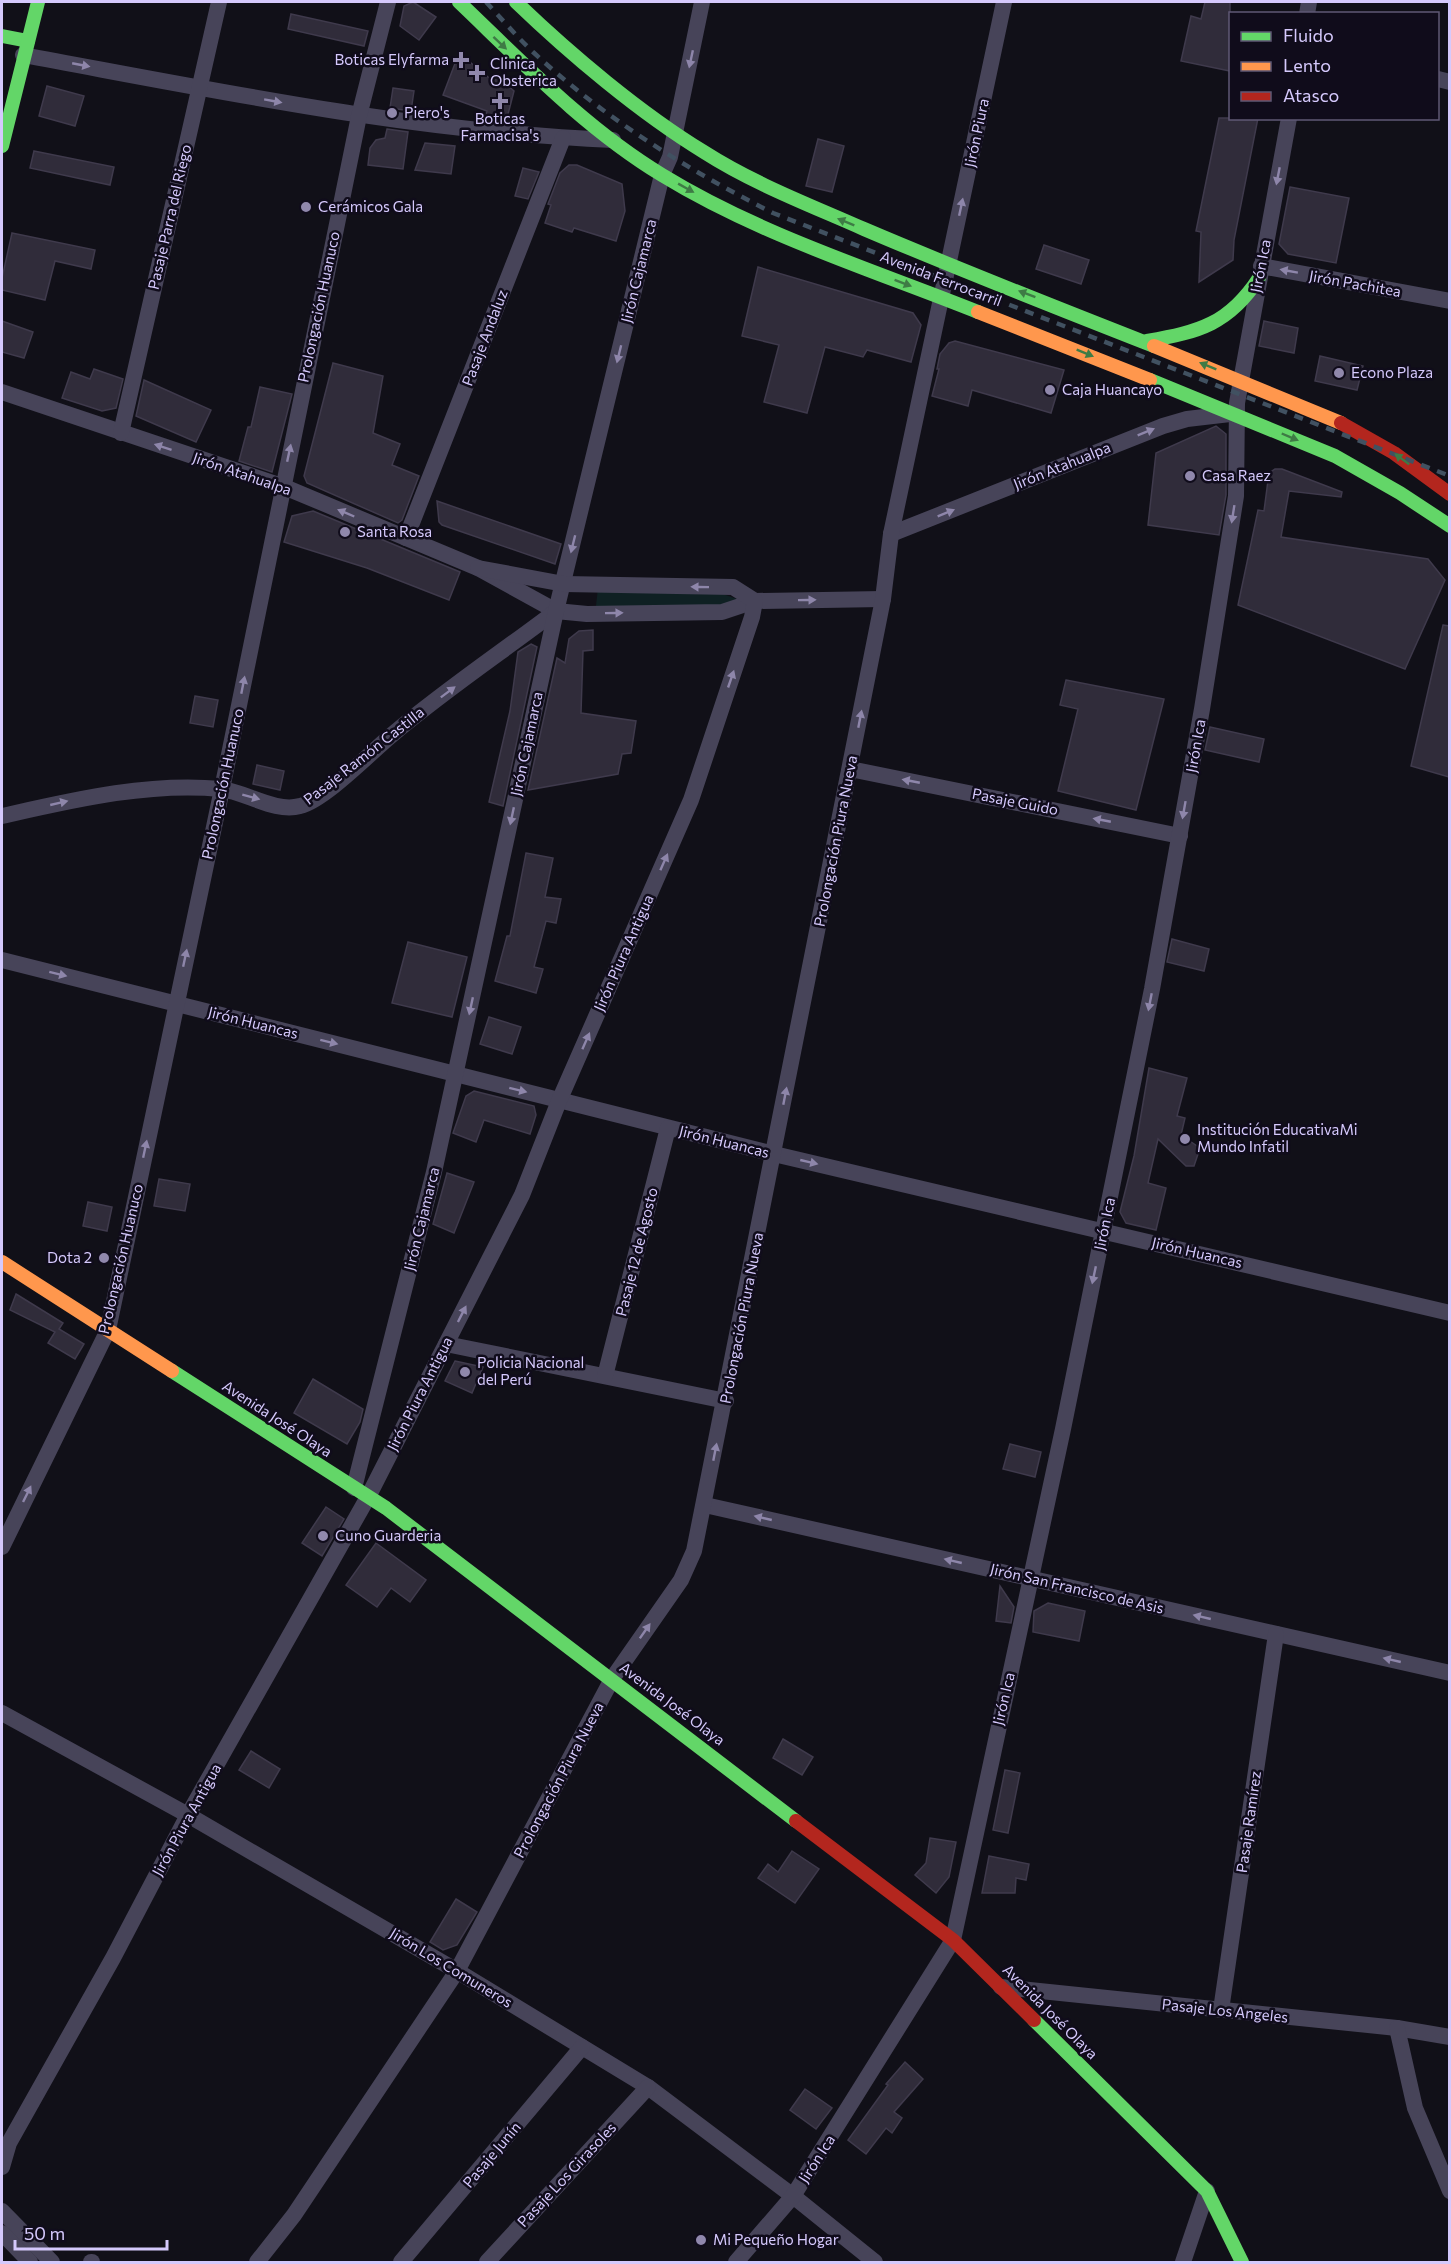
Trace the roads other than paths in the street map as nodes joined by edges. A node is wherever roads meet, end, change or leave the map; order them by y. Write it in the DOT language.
graph roads {
  1 [pos="38,2"];
  2 [pos="219,2"];
  3 [pos="388,2"];
  4 [pos="459,2"];
  5 [pos="516,2"];
  6 [pos="702,2"];
  7 [pos="1004,2"];
  8 [pos="2,36"];
  9 [pos="26,48"];
  10 [pos="2,77"];
  11 [pos="17,80"];
  12 [pos="200,88"];
  13 [pos="359,116"];
  14 [pos="1289,120"];
  15 [pos="675,135"];
  16 [pos="563,138"];
  17 [pos="613,140"];
  18 [pos="2,146"];
  19 [pos="662,175"];
  20 [pos="949,264"];
  21 [pos="1260,272"];
  22 [pos="942,297"];
  23 [pos="1449,301"];
  24 [pos="1147,341"];
  25 [pos="1241,380"];
  26 [pos="2,392"];
  27 [pos="1237,414"];
  28 [pos="121,433"];
  29 [pos="282,486"];
  30 [pos="1449,494"];
  31 [pos="1449,526"];
  32 [pos="891,534"];
  33 [pos="406,538"];
  34 [pos="478,568"];
  35 [pos="564,584"];
  36 [pos="883,599"];
  37 [pos="755,601"];
  38 [pos="556,611"];
  39 [pos="850,769"];
  40 [pos="222,789"];
  41 [pos="2,816"];
  42 [pos="1180,836"];
  43 [pos="2,960"];
  44 [pos="175,1004"];
  45 [pos="456,1074"];
  46 [pos="560,1101"];
  47 [pos="668,1128"];
  48 [pos="774,1154"];
  49 [pos="1104,1230"];
  50 [pos="2,1262"];
  51 [pos="1449,1313"];
  52 [pos="108,1330"];
  53 [pos="446,1344"];
  54 [pos="605,1376"];
  55 [pos="726,1401"];
  56 [pos="361,1492"];
  57 [pos="705,1505"];
  58 [pos="2,1547"];
  59 [pos="1031,1579"];
  60 [pos="1276,1634"];
  61 [pos="1449,1673"];
  62 [pos="612,1679"];
  63 [pos="2,1713"];
  64 [pos="188,1815"];
  65 [pos="953,1940"];
  66 [pos="457,1971"];
  67 [pos="1001,1987"];
  68 [pos="1221,2010"];
  69 [pos="1397,2028"];
  70 [pos="1449,2037"];
  71 [pos="582,2047"];
  72 [pos="648,2087"];
  73 [pos="5,2144"];
  74 [pos="2,2167"];
  75 [pos="1449,2191"];
  76 [pos="1207,2192"];
  77 [pos="793,2196"];
  78 [pos="2,2211"];
  79 [pos="2,2233"];
  80 [pos="864,2260"];
  81 [pos="30,2262"];
  82 [pos="52,2262"];
  83 [pos="257,2262"];
  84 [pos="401,2262"];
  85 [pos="487,2262"];
  86 [pos="736,2262"];
  87 [pos="1183,2262"];
  88 [pos="1242,2262"];
  1 -- 9 [label="main road"];
  2 -- 12 [label="street, Pasaje Parra del Riego"];
  3 -- 13 [label="street, Prolongación Huanuco"];
  4 -- 17 [label="main road, Avenida Ferrocarril, one-way"];
  5 -- 15 [label="main road, Avenida Ferrocarril"];
  6 -- 15 [label="street, Jirón Cajamarca, one-way"];
  20 -- 7 [label="street, Jirón Piura, one-way"];
  8 -- 9 [label="main road"];
  9 -- 11 [label="main road"];
  9 -- 12 [label="street, one-way"];
  10 -- 11 [label="main road"];
  11 -- 18 [label="main road"];
  12 -- 13 [label="street, one-way"];
  12 -- 28 [label="street, Pasaje Parra del Riego"];
  13 -- 16 [label="street"];
  29 -- 13 [label="street, Prolongación Huanuco, one-way"];
  14 -- 21 [label="street, Jirón Ica, one-way"];
  15 -- 19 [label="street, Jirón Cajamarca"];
  20 -- 15 [label="main road, Avenida Ferrocarril, one-way"];
  16 -- 17 [label="street"];
  16 -- 33 [label="street, Pasaje Andaluz"];
  17 -- 19 [label="main road, Avenida Ferrocarril"];
  19 -- 22 [label="main road, Avenida Ferrocarril, one-way"];
  19 -- 35 [label="street, Jirón Cajamarca, one-way"];
  20 -- 22 [label="street, Prolongación Piura Nueva"];
  24 -- 20 [label="main road, Avenida Ferrocarril, one-way"];
  23 -- 21 [label="street, Jirón Pachitea, one-way"];
  21 -- 24 [label="main road"];
  21 -- 25 [label="street, Jirón Ica"];
  22 -- 27 [label="main road, Avenida Ferrocarril, one-way"];
  22 -- 32 [label="street, Prolongación Piura Nueva"];
  25 -- 24 [label="main road, Avenida Ferrocarril, one-way"];
  25 -- 27 [label="street, Jirón Ica"];
  30 -- 25 [label="main road, Avenida Ferrocarril, one-way"];
  26 -- 28 [label="street, Jirón Atahualpa"];
  27 -- 31 [label="main road, Avenida Ferrocarril, one-way"];
  32 -- 27 [label="street, Jirón Atahualpa, one-way"];
  27 -- 42 [label="street, Jirón Ica, one-way"];
  29 -- 28 [label="street, Jirón Atahualpa, one-way"];
  33 -- 29 [label="street, Jirón Atahualpa, one-way"];
  40 -- 29 [label="street, Prolongación Huanuco, one-way"];
  32 -- 36 [label="street, Prolongación Piura Nueva"];
  33 -- 34 [label="street, Jirón Atahualpa"];
  34 -- 35 [label="street, Jirón Atahualpa"];
  34 -- 38 [label="street, Jirón Atahualpa"];
  37 -- 35 [label="street, Jirón Atahualpa, one-way"];
  35 -- 38 [label="street, Jirón Cajamarca"];
  37 -- 36 [label="street, Jirón Atahualpa, one-way"];
  39 -- 36 [label="street, Prolongación Piura Nueva, one-way"];
  38 -- 37 [label="street, Jirón Atahualpa, one-way"];
  46 -- 37 [label="street, Jirón Piura Antigua, one-way"];
  40 -- 38 [label="street, Pasaje Ramón Castilla, one-way"];
  38 -- 45 [label="street, Jirón Cajamarca, one-way"];
  42 -- 39 [label="street, Pasaje Guido, one-way"];
  48 -- 39 [label="street, Prolongación Piura Nueva, one-way"];
  41 -- 40 [label="street, Pasaje Ramón Castilla, one-way"];
  44 -- 40 [label="street, Prolongación Huanuco, one-way"];
  42 -- 49 [label="street, Jirón Ica, one-way"];
  43 -- 44 [label="street, Jirón Huancas, one-way"];
  44 -- 45 [label="street, Jirón Huancas, one-way"];
  52 -- 44 [label="street, Prolongación Huanuco, one-way"];
  45 -- 46 [label="street, Jirón Huancas, one-way"];
  45 -- 56 [label="street, Jirón Cajamarca"];
  46 -- 47 [label="street, Jirón Huancas"];
  53 -- 46 [label="street, Jirón Piura Antigua, one-way"];
  47 -- 48 [label="street, Jirón Huancas"];
  47 -- 54 [label="street, Pasaje 12 de Agosto"];
  48 -- 49 [label="street, Jirón Huancas, one-way"];
  48 -- 55 [label="street, Prolongación Piura Nueva"];
  49 -- 51 [label="street, Jirón Huancas"];
  49 -- 59 [label="street, Jirón Ica, one-way"];
  50 -- 52 [label="main road, Avenida José Olaya"];
  52 -- 56 [label="main road, Avenida José Olaya"];
  58 -- 52 [label="street, Prolongación Huanuco, one-way"];
  53 -- 54 [label="street"];
  53 -- 56 [label="street, Jirón Piura Antigua"];
  54 -- 55 [label="street"];
  57 -- 55 [label="street, Prolongación Piura Nueva, one-way"];
  56 -- 62 [label="main road, Avenida José Olaya"];
  56 -- 64 [label="street, Jirón Piura Antigua"];
  59 -- 57 [label="street, Jirón San Francisco de Asis, one-way"];
  62 -- 57 [label="street, Prolongación Piura Nueva, one-way"];
  60 -- 59 [label="street, Jirón San Francisco de Asis, one-way"];
  59 -- 65 [label="street, Jirón Ica"];
  61 -- 60 [label="street, Jirón San Francisco de Asis, one-way"];
  60 -- 68 [label="street, Pasaje Ramírez"];
  62 -- 65 [label="main road, Avenida José Olaya"];
  62 -- 66 [label="street, Prolongación Piura Nueva"];
  63 -- 64 [label="street, Jirón Los Comuneros"];
  64 -- 66 [label="street, Jirón Los Comuneros"];
  64 -- 73 [label="street, Jirón Piura Antigua"];
  65 -- 67 [label="main road, Avenida José Olaya"];
  65 -- 77 [label="street, Jirón Ica"];
  66 -- 71 [label="street, Jirón Los Comuneros"];
  66 -- 83 [label="street, Prolongación Piura Nueva"];
  67 -- 68 [label="street, Pasaje Los Angeles"];
  67 -- 76 [label="main road, Avenida José Olaya"];
  68 -- 69 [label="street, Pasaje Los Angeles"];
  69 -- 70 [label="street, Pasaje Los Angeles"];
  69 -- 75 [label="street"];
  71 -- 72 [label="street, Jirón Los Comuneros"];
  71 -- 84 [label="street, Pasaje Junín"];
  72 -- 77 [label="street, Jirón Los Comuneros"];
  72 -- 85 [label="street, Pasaje Los Girasoles"];
  73 -- 74 [label="street, Jirón Piura Antigua"];
  76 -- 87 [label="street"];
  76 -- 88 [label="main road, Avenida José Olaya"];
  77 -- 80 [label="street, Jirón Los Comuneros"];
  77 -- 86 [label="street, Jirón Ica"];
  78 -- 82 [label="street"];
  79 -- 81 [label="street"];
}
